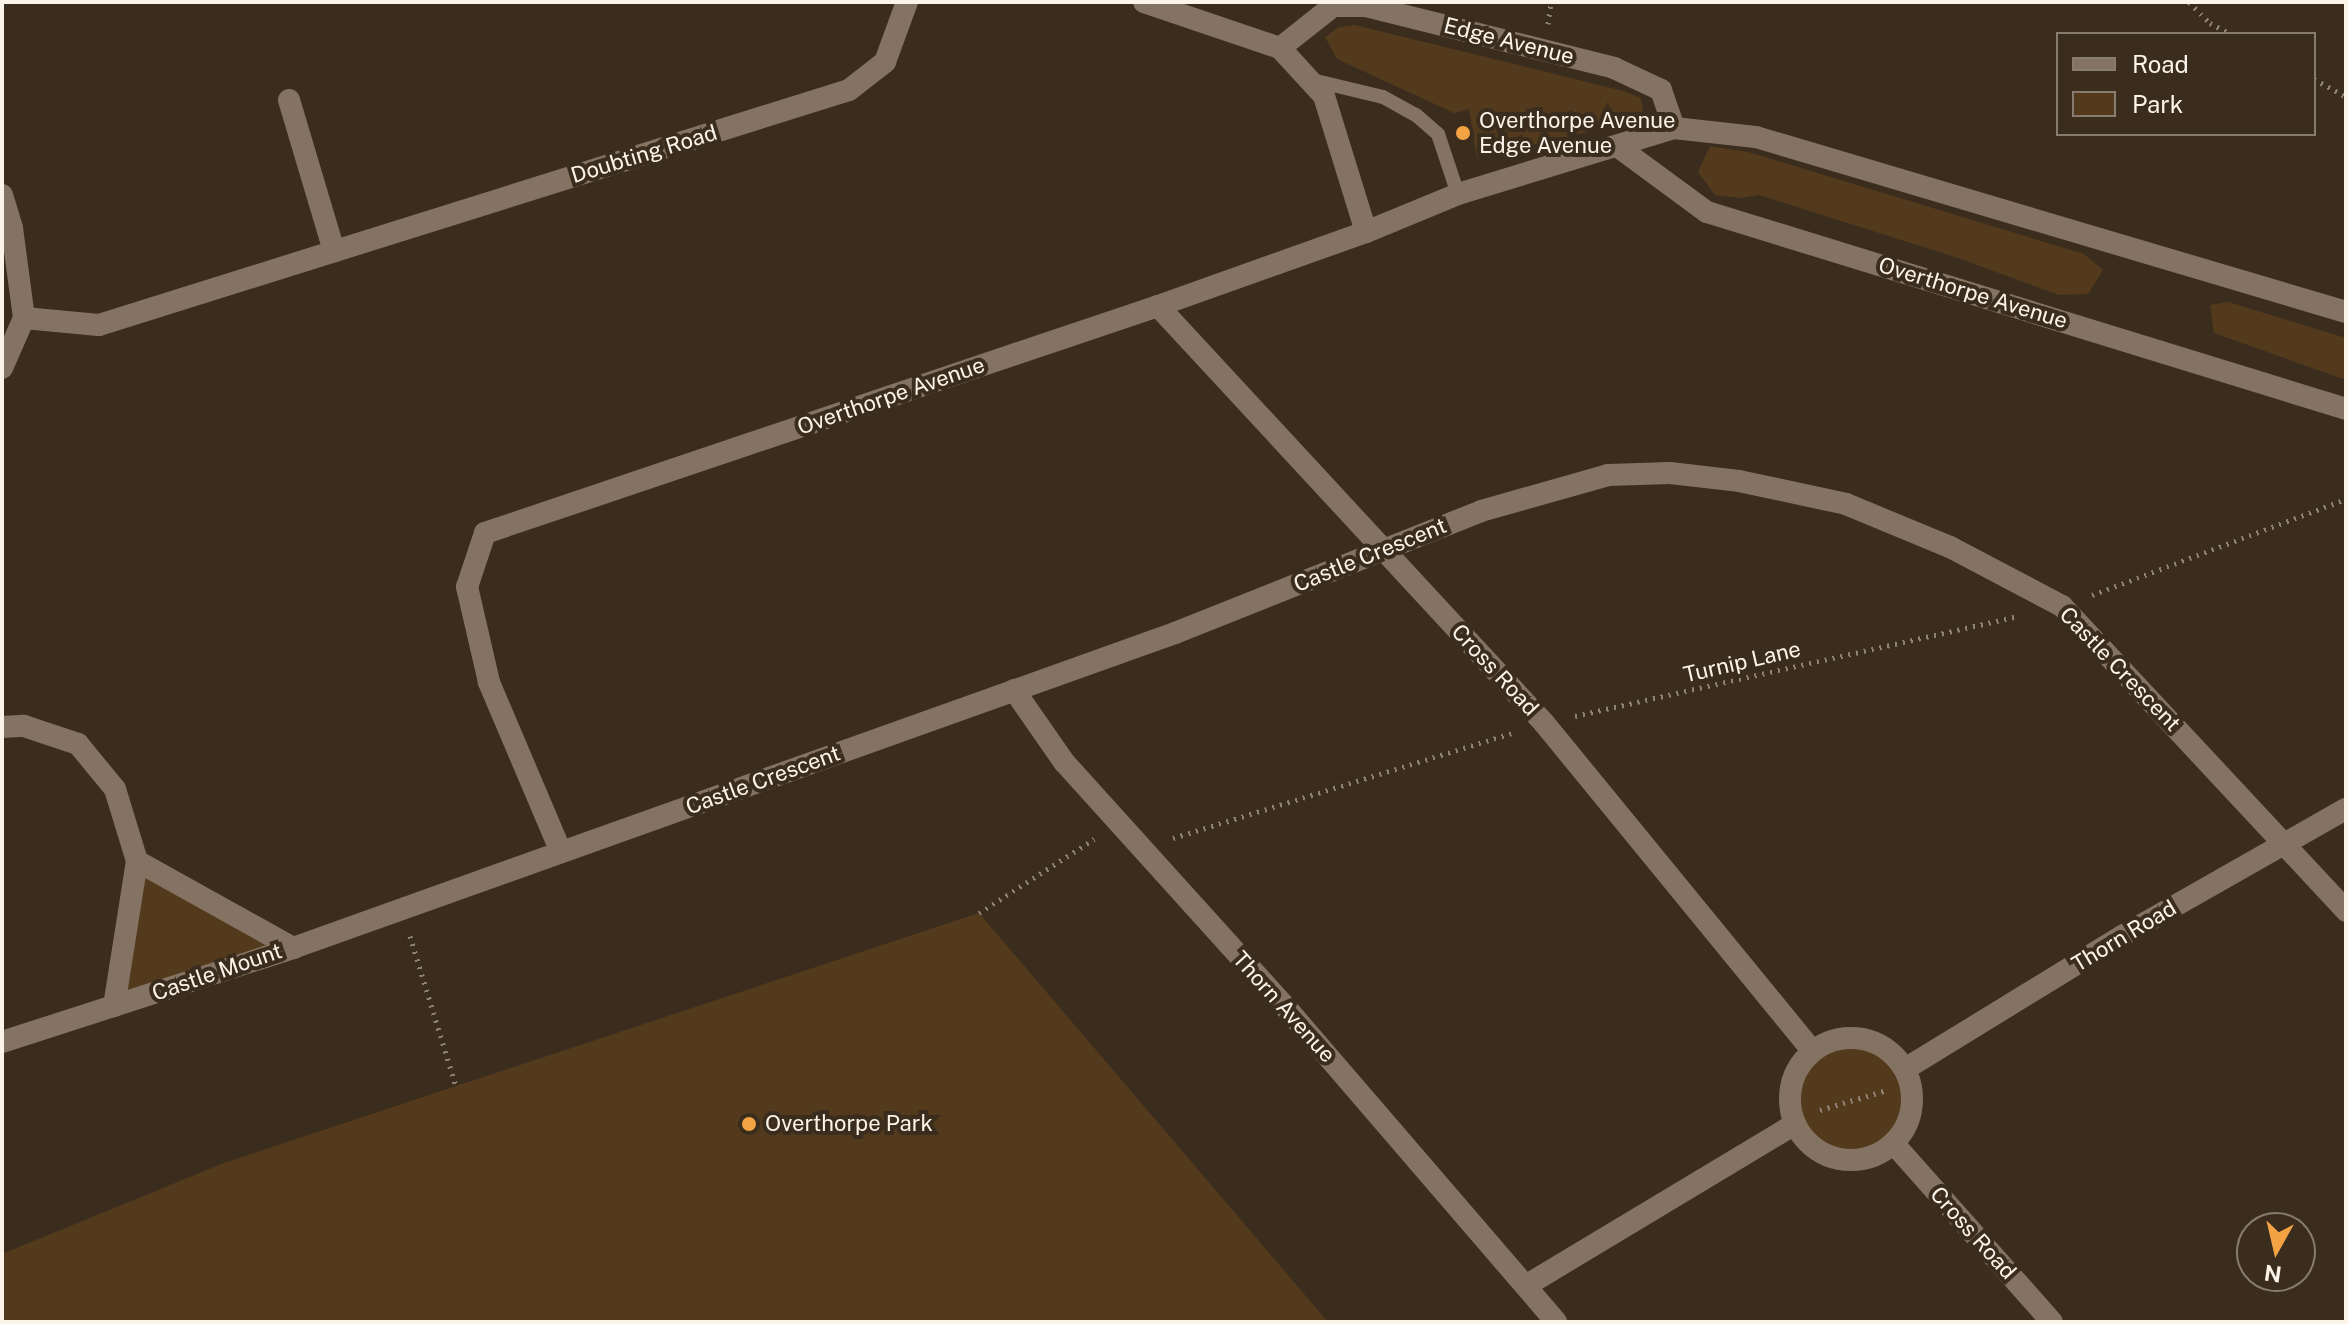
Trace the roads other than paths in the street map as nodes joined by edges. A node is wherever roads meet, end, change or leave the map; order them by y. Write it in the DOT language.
graph roads {
  1 [pos="907,2"];
  2 [pos="1144,2"];
  3 [pos="1280,48"];
  4 [pos="1308,79"];
  5 [pos="289,100"];
  6 [pos="1674,128"];
  7 [pos="1617,146"];
  8 [pos="1458,194"];
  9 [pos="2,195"];
  10 [pos="1366,232"];
  11 [pos="334,251"];
  12 [pos="1158,306"];
  13 [pos="2346,312"];
  14 [pos="24,318"];
  15 [pos="2,368"];
  16 [pos="2346,409"];
  17 [pos="1384,549"];
  18 [pos="1014,690"];
  19 [pos="2,727"];
  20 [pos="2346,809"];
  21 [pos="2284,844"];
  22 [pos="561,852"];
  23 [pos="137,861"];
  24 [pos="2346,911"];
  25 [pos="293,948"];
  26 [pos="114,1006"];
  27 [pos="2,1042"];
  28 [pos="1812,1051"];
  29 [pos="1908,1076"];
  30 [pos="1794,1122"];
  31 [pos="1894,1144"];
  32 [pos="1527,1285"];
  33 [pos="1556,1322"];
  34 [pos="2052,1322"];
  1 -- 11 [label="street, Doubting Road"];
  2 -- 3 [label="street"];
  3 -- 4 [label="street"];
  3 -- 6 [label="street, Edge Avenue"];
  4 -- 8 [label="lane"];
  4 -- 10 [label="street"];
  5 -- 11 [label="street"];
  6 -- 7 [label="street, Overthorpe Avenue"];
  6 -- 13 [label="street, Overthorpe Avenue"];
  7 -- 8 [label="street, Overthorpe Avenue"];
  7 -- 16 [label="street, Overthorpe Avenue"];
  8 -- 10 [label="street, Overthorpe Avenue"];
  9 -- 14 [label="street"];
  10 -- 12 [label="street, Overthorpe Avenue"];
  11 -- 14 [label="street, Doubting Road"];
  12 -- 17 [label="street, Cross Road"];
  12 -- 22 [label="street, Overthorpe Avenue"];
  14 -- 15 [label="street"];
  17 -- 18 [label="street, Castle Crescent"];
  17 -- 21 [label="street, Castle Crescent"];
  17 -- 28 [label="street, Cross Road"];
  18 -- 22 [label="street, Castle Crescent"];
  18 -- 32 [label="street, Thorn Avenue"];
  19 -- 23 [label="street, Castle Mount"];
  20 -- 21 [label="street, Thorn Road"];
  21 -- 24 [label="street, Castle Crescent"];
  21 -- 29 [label="street, Thorn Road"];
  22 -- 25 [label="street, Castle Crescent"];
  23 -- 25 [label="street, Castle Mount"];
  23 -- 26 [label="street, Castle Mount"];
  25 -- 26 [label="street, Castle Mount"];
  26 -- 27 [label="street, Castle Mount"];
  28 -- 29 [label="street"];
  28 -- 30 [label="street"];
  29 -- 31 [label="street"];
  30 -- 31 [label="street"];
  30 -- 32 [label="street"];
  31 -- 34 [label="street, Cross Road"];
  32 -- 33 [label="street, Thorn Avenue"];
}
